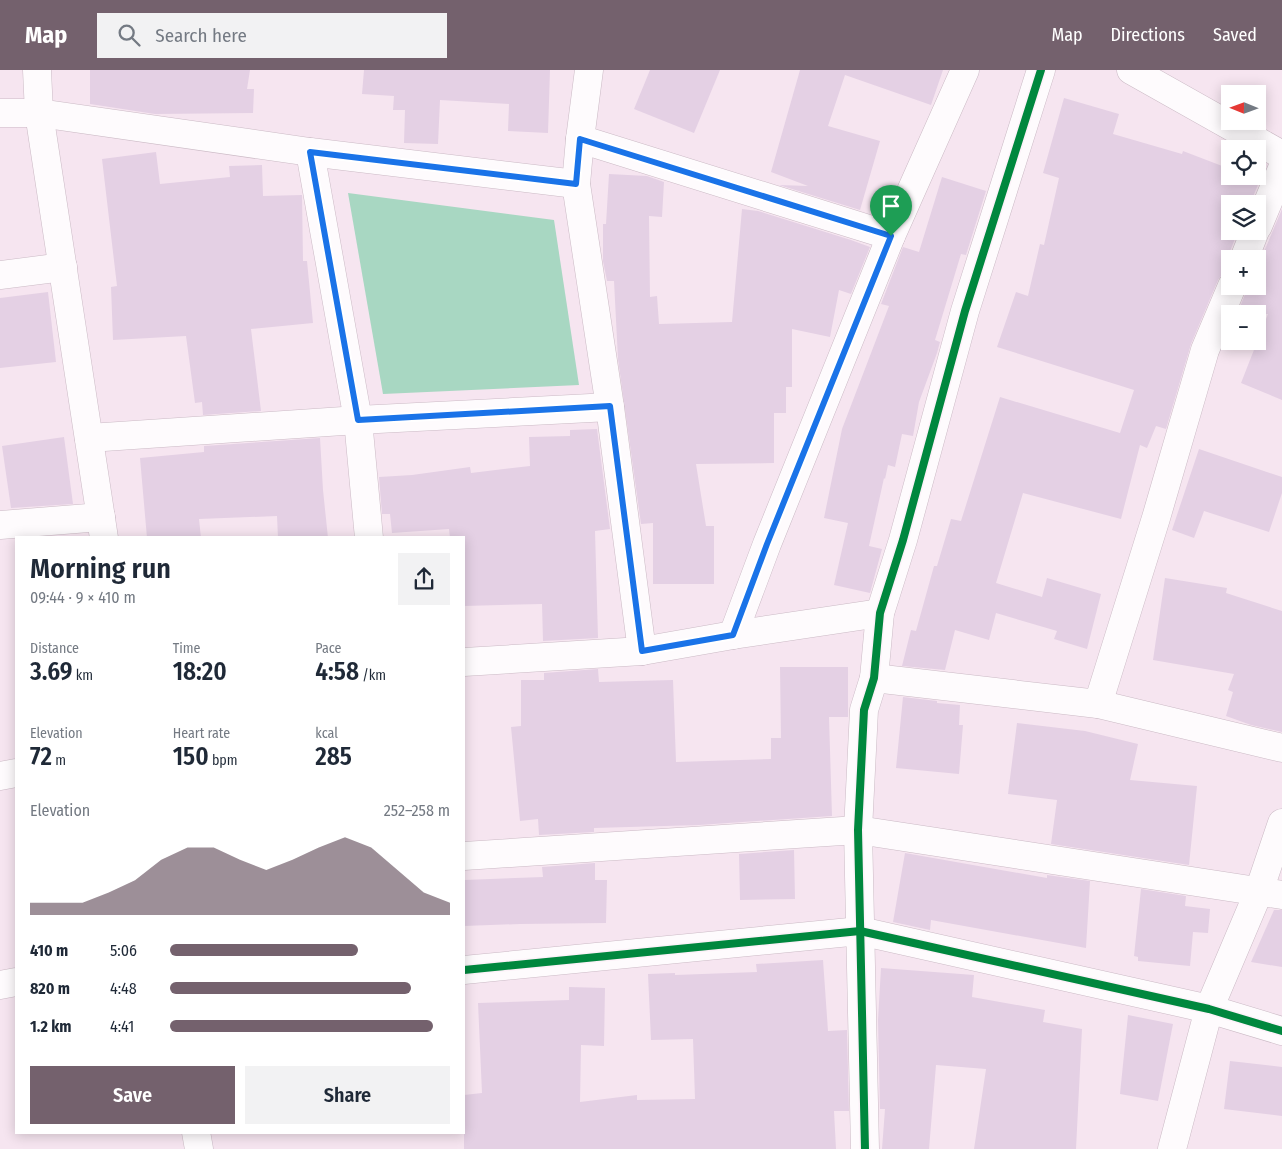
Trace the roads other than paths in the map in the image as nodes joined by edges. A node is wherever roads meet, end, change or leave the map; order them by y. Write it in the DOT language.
graph roads {
  1 [pos="37,70"];
  2 [pos="589,70"];
  3 [pos="964,70"];
  4 [pos="1041,70"];
  5 [pos="1131,70"];
  6 [pos="39,113"];
  7 [pos="0,114"];
  8 [pos="580,139"];
  9 [pos="310,152"];
  10 [pos="1282,155"];
  11 [pos="1282,169"];
  12 [pos="576,184"];
  13 [pos="1266,207"];
  14 [pos="891,236"];
  15 [pos="63,267"];
  16 [pos="0,275"];
  17 [pos="1228,295"];
  18 [pos="610,406"];
  19 [pos="358,420"];
  20 [pos="89,438"];
  21 [pos="0,525"];
  22 [pos="103,527"];
  23 [pos="369,536"];
  24 [pos="880,613"];
  25 [pos="733,635"];
  26 [pos="642,651"];
  27 [pos="465,662"];
  28 [pos="874,678"];
  29 [pos="1098,704"];
  30 [pos="1282,748"];
  31 [pos="15,773"];
  32 [pos="0,776"];
  33 [pos="1282,823"];
  34 [pos="858,830"];
  35 [pos="465,856"];
  36 [pos="1270,893"];
  37 [pos="860,931"];
  38 [pos="465,970"];
  39 [pos="15,982"];
  40 [pos="0,985"];
  41 [pos="1209,1009"];
  42 [pos="1282,1031"];
  43 [pos="196,1134"];
  44 [pos="199,1149"];
  45 [pos="865,1149"];
  46 [pos="1172,1149"];
  1 -- 6 [label="street"];
  2 -- 8 [label="street"];
  3 -- 14 [label="street"];
  4 -- 24 [label="street"];
  5 -- 10 [label="street"];
  6 -- 7 [label="street"];
  6 -- 9 [label="street"];
  6 -- 15 [label="street"];
  8 -- 12 [label="street"];
  8 -- 14 [label="street"];
  9 -- 12 [label="street"];
  9 -- 19 [label="street"];
  11 -- 13 [label="street"];
  12 -- 18 [label="street"];
  14 -- 25 [label="street"];
  15 -- 16 [label="street"];
  15 -- 20 [label="street"];
  17 -- 29 [label="street"];
  18 -- 19 [label="street"];
  18 -- 26 [label="street"];
  19 -- 20 [label="street"];
  19 -- 23 [label="street"];
  20 -- 22 [label="street"];
  21 -- 22 [label="street"];
  24 -- 25 [label="street"];
  24 -- 28 [label="street"];
  25 -- 26 [label="street"];
  26 -- 27 [label="street"];
  28 -- 29 [label="street"];
  28 -- 34 [label="street"];
  29 -- 30 [label="street"];
  31 -- 32 [label="street"];
  33 -- 36 [label="street"];
  34 -- 35 [label="street"];
  34 -- 36 [label="street"];
  34 -- 37 [label="street"];
  36 -- 41 [label="street"];
  37 -- 38 [label="street"];
  37 -- 41 [label="street"];
  37 -- 45 [label="street"];
  39 -- 40 [label="street"];
  41 -- 42 [label="street"];
  41 -- 46 [label="street"];
  43 -- 44 [label="street"];
}
